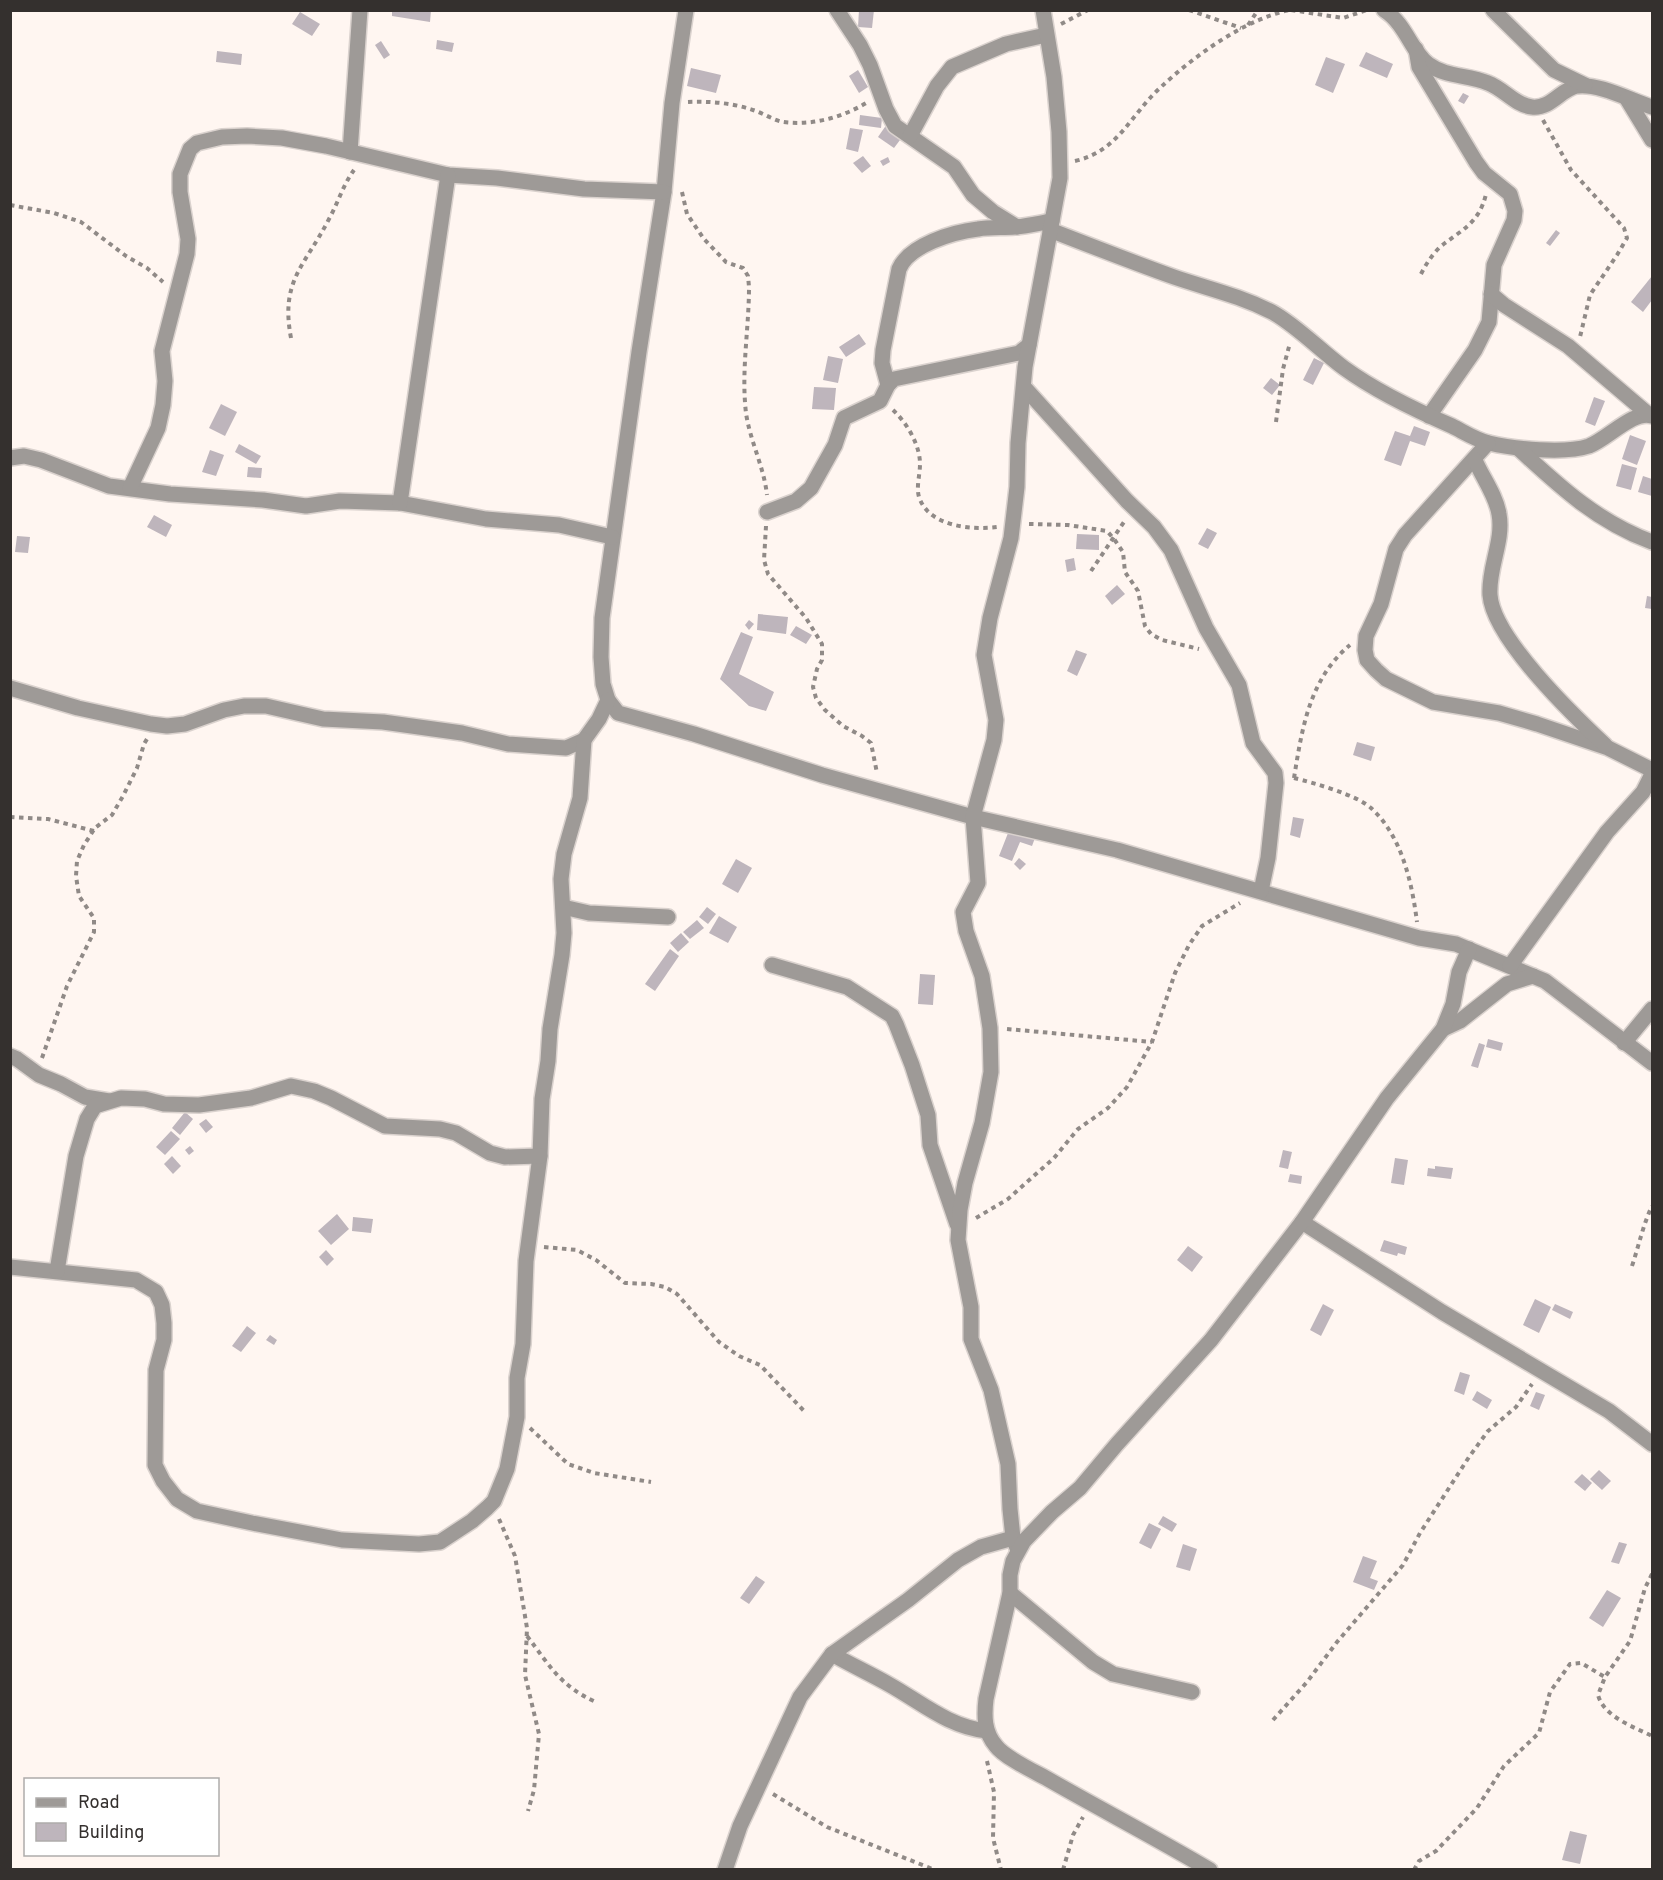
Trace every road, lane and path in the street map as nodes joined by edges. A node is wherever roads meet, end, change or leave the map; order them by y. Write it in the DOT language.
graph roads {
  1 [pos="360,10"];
  2 [pos="686,10"];
  3 [pos="837,10"];
  4 [pos="1043,10"];
  5 [pos="1088,10"];
  6 [pos="1189,10"];
  7 [pos="1258,10"];
  8 [pos="1291,10"];
  9 [pos="1367,10"];
  10 [pos="1384,10"];
  11 [pos="1493,10"];
  12 [pos="1248,25"];
  13 [pos="1241,28"];
  14 [pos="1046,32"];
  15 [pos="1416,49"];
  16 [pos="1587,86"];
  17 [pos="880,95"];
  18 [pos="1627,99"];
  19 [pos="672,103"];
  20 [pos="1535,107"];
  21 [pos="1653,107"];
  22 [pos="910,136"];
  23 [pos="1653,140"];
  24 [pos="357,154"];
  25 [pos="1060,164"];
  26 [pos="1484,173"];
  27 [pos="447,175"];
  28 [pos="679,184"];
  29 [pos="664,192"];
  30 [pos="10,205"];
  31 [pos="1051,225"];
  32 [pos="1017,227"];
  33 [pos="1421,274"];
  34 [pos="1491,294"];
  35 [pos="172,308"];
  36 [pos="1295,329"];
  37 [pos="291,338"];
  38 [pos="1029,345"];
  39 [pos="1577,354"];
  40 [pos="888,385"];
  41 [pos="1024,387"];
  42 [pos="880,401"];
  43 [pos="1650,415"];
  44 [pos="1429,417"];
  45 [pos="1276,422"];
  46 [pos="1488,443"];
  47 [pos="1519,449"];
  48 [pos="10,458"];
  49 [pos="1475,460"];
  50 [pos="130,488"];
  51 [pos="400,503"];
  52 [pos="767,512"];
  53 [pos="1013,525"];
  54 [pos="612,537"];
  55 [pos="1114,538"];
  56 [pos="1653,542"];
  57 [pos="1091,571"];
  58 [pos="1366,636"];
  59 [pos="1220,655"];
  60 [pos="10,688"];
  61 [pos="608,700"];
  62 [pos="156,724"];
  63 [pos="584,740"];
  64 [pos="1608,748"];
  65 [pos="1652,776"];
  66 [pos="1294,778"];
  67 [pos="883,792"];
  68 [pos="1275,794"];
  69 [pos="10,817"];
  70 [pos="973,818"];
  71 [pos="94,831"];
  72 [pos="1261,891"];
  73 [pos="562,908"];
  74 [pos="668,917"];
  75 [pos="1419,938"];
  76 [pos="1469,949"];
  77 [pos="771,965"];
  78 [pos="1510,966"];
  79 [pos="1533,976"];
  80 [pos="1653,1009"];
  81 [pos="990,1028"];
  82 [pos="1443,1029"];
  83 [pos="1152,1042"];
  84 [pos="1624,1043"];
  85 [pos="10,1056"];
  86 [pos="1653,1063"];
  87 [pos="36,1072"];
  88 [pos="110,1101"];
  89 [pos="540,1156"];
  90 [pos="1653,1206"];
  91 [pos="1302,1222"];
  92 [pos="958,1228"];
  93 [pos="528,1245"];
  94 [pos="1632,1266"];
  95 [pos="10,1267"];
  96 [pos="57,1271"];
  97 [pos="1542,1371"];
  98 [pos="804,1411"];
  99 [pos="517,1417"];
  100 [pos="1653,1444"];
  101 [pos="651,1482"];
  102 [pos="494,1501"];
  103 [pos="1016,1544"];
  104 [pos="1653,1574"];
  105 [pos="1010,1593"];
  106 [pos="527,1636"];
  107 [pos="832,1654"];
  108 [pos="1605,1677"];
  109 [pos="1192,1692"];
  110 [pos="596,1702"];
  111 [pos="1273,1720"];
  112 [pos="987,1731"];
  113 [pos="1653,1736"];
  114 [pos="985,1754"];
  115 [pos="758,1785"];
  116 [pos="1091,1804"];
  117 [pos="528,1811"];
  118 [pos="725,1869"];
  119 [pos="935,1869"];
  120 [pos="1001,1869"];
  121 [pos="1063,1869"];
  122 [pos="1210,1869"];
  123 [pos="1414,1869"];
  1 -- 24 [label="street"];
  2 -- 19 [label="street"];
  3 -- 17 [label="street"];
  4 -- 14 [label="street"];
  5 -- 14 [label="path"];
  6 -- 13 [label="path"];
  7 -- 12 [label="path"];
  8 -- 9 [label="path"];
  8 -- 12 [label="path"];
  10 -- 15 [label="street"];
  11 -- 16 [label="street"];
  12 -- 13 [label="path"];
  13 -- 25 [label="path"];
  14 -- 22 [label="street"];
  14 -- 25 [label="street"];
  15 -- 20 [label="street"];
  15 -- 26 [label="street"];
  16 -- 18 [label="street"];
  16 -- 20 [label="street"];
  17 -- 19 [label="path"];
  17 -- 22 [label="street"];
  18 -- 21 [label="street"];
  18 -- 23 [label="street"];
  19 -- 29 [label="street"];
  20 -- 39 [label="path"];
  22 -- 32 [label="street"];
  24 -- 27 [label="street"];
  24 -- 35 [label="street"];
  24 -- 37 [label="path"];
  25 -- 31 [label="street"];
  26 -- 33 [label="path"];
  26 -- 34 [label="street"];
  27 -- 29 [label="street"];
  27 -- 51 [label="street"];
  28 -- 52 [label="path"];
  29 -- 54 [label="street"];
  30 -- 35 [label="path"];
  31 -- 32 [label="street"];
  31 -- 36 [label="street"];
  31 -- 38 [label="street"];
  32 -- 40 [label="street"];
  34 -- 39 [label="street"];
  34 -- 44 [label="street"];
  35 -- 50 [label="street"];
  36 -- 44 [label="street"];
  36 -- 45 [label="path"];
  38 -- 40 [label="street"];
  38 -- 41 [label="street"];
  39 -- 43 [label="street"];
  40 -- 42 [label="street"];
  41 -- 53 [label="street"];
  41 -- 59 [label="street"];
  42 -- 52 [label="street"];
  42 -- 53 [label="path"];
  43 -- 47 [label="street"];
  44 -- 46 [label="street"];
  46 -- 47 [label="street"];
  46 -- 49 [label="street"];
  47 -- 56 [label="street"];
  48 -- 50 [label="street"];
  49 -- 58 [label="street"];
  49 -- 64 [label="street"];
  50 -- 51 [label="street"];
  51 -- 54 [label="street"];
  52 -- 67 [label="path"];
  53 -- 55 [label="path"];
  53 -- 70 [label="street"];
  54 -- 61 [label="street"];
  55 -- 57 [label="path"];
  55 -- 59 [label="path"];
  58 -- 64 [label="street"];
  58 -- 66 [label="path"];
  59 -- 68 [label="street"];
  60 -- 62 [label="street"];
  61 -- 63 [label="street"];
  61 -- 67 [label="street"];
  62 -- 63 [label="street"];
  62 -- 71 [label="path"];
  63 -- 73 [label="street"];
  64 -- 65 [label="street"];
  65 -- 78 [label="street"];
  66 -- 68 [label="path"];
  66 -- 75 [label="path"];
  67 -- 70 [label="street"];
  68 -- 72 [label="street"];
  69 -- 71 [label="path"];
  70 -- 72 [label="street"];
  70 -- 81 [label="street"];
  71 -- 87 [label="path"];
  72 -- 75 [label="street"];
  72 -- 83 [label="path"];
  73 -- 74 [label="street"];
  73 -- 89 [label="street"];
  75 -- 76 [label="street"];
  76 -- 78 [label="street"];
  76 -- 82 [label="street"];
  77 -- 92 [label="street"];
  78 -- 79 [label="street"];
  79 -- 82 [label="street"];
  79 -- 84 [label="street"];
  80 -- 84 [label="street"];
  81 -- 83 [label="path"];
  81 -- 92 [label="street"];
  82 -- 91 [label="street"];
  83 -- 92 [label="path"];
  84 -- 86 [label="street"];
  85 -- 87 [label="street"];
  87 -- 88 [label="street"];
  88 -- 89 [label="street"];
  88 -- 96 [label="street"];
  89 -- 93 [label="street"];
  90 -- 94 [label="path"];
  91 -- 97 [label="street"];
  91 -- 103 [label="street"];
  92 -- 103 [label="street"];
  93 -- 98 [label="path"];
  93 -- 99 [label="street"];
  95 -- 96 [label="street"];
  96 -- 102 [label="street"];
  97 -- 100 [label="street"];
  97 -- 111 [label="path"];
  99 -- 101 [label="path"];
  99 -- 102 [label="street"];
  102 -- 106 [label="path"];
  103 -- 105 [label="street"];
  103 -- 107 [label="street"];
  104 -- 108 [label="path"];
  105 -- 109 [label="street"];
  105 -- 112 [label="street"];
  106 -- 110 [label="path"];
  106 -- 117 [label="path"];
  107 -- 112 [label="street"];
  107 -- 115 [label="street"];
  108 -- 113 [label="path"];
  108 -- 123 [label="path"];
  112 -- 116 [label="street"];
  114 -- 120 [label="path"];
  115 -- 118 [label="street"];
  115 -- 119 [label="path"];
  116 -- 121 [label="path"];
  116 -- 122 [label="street"];
}
